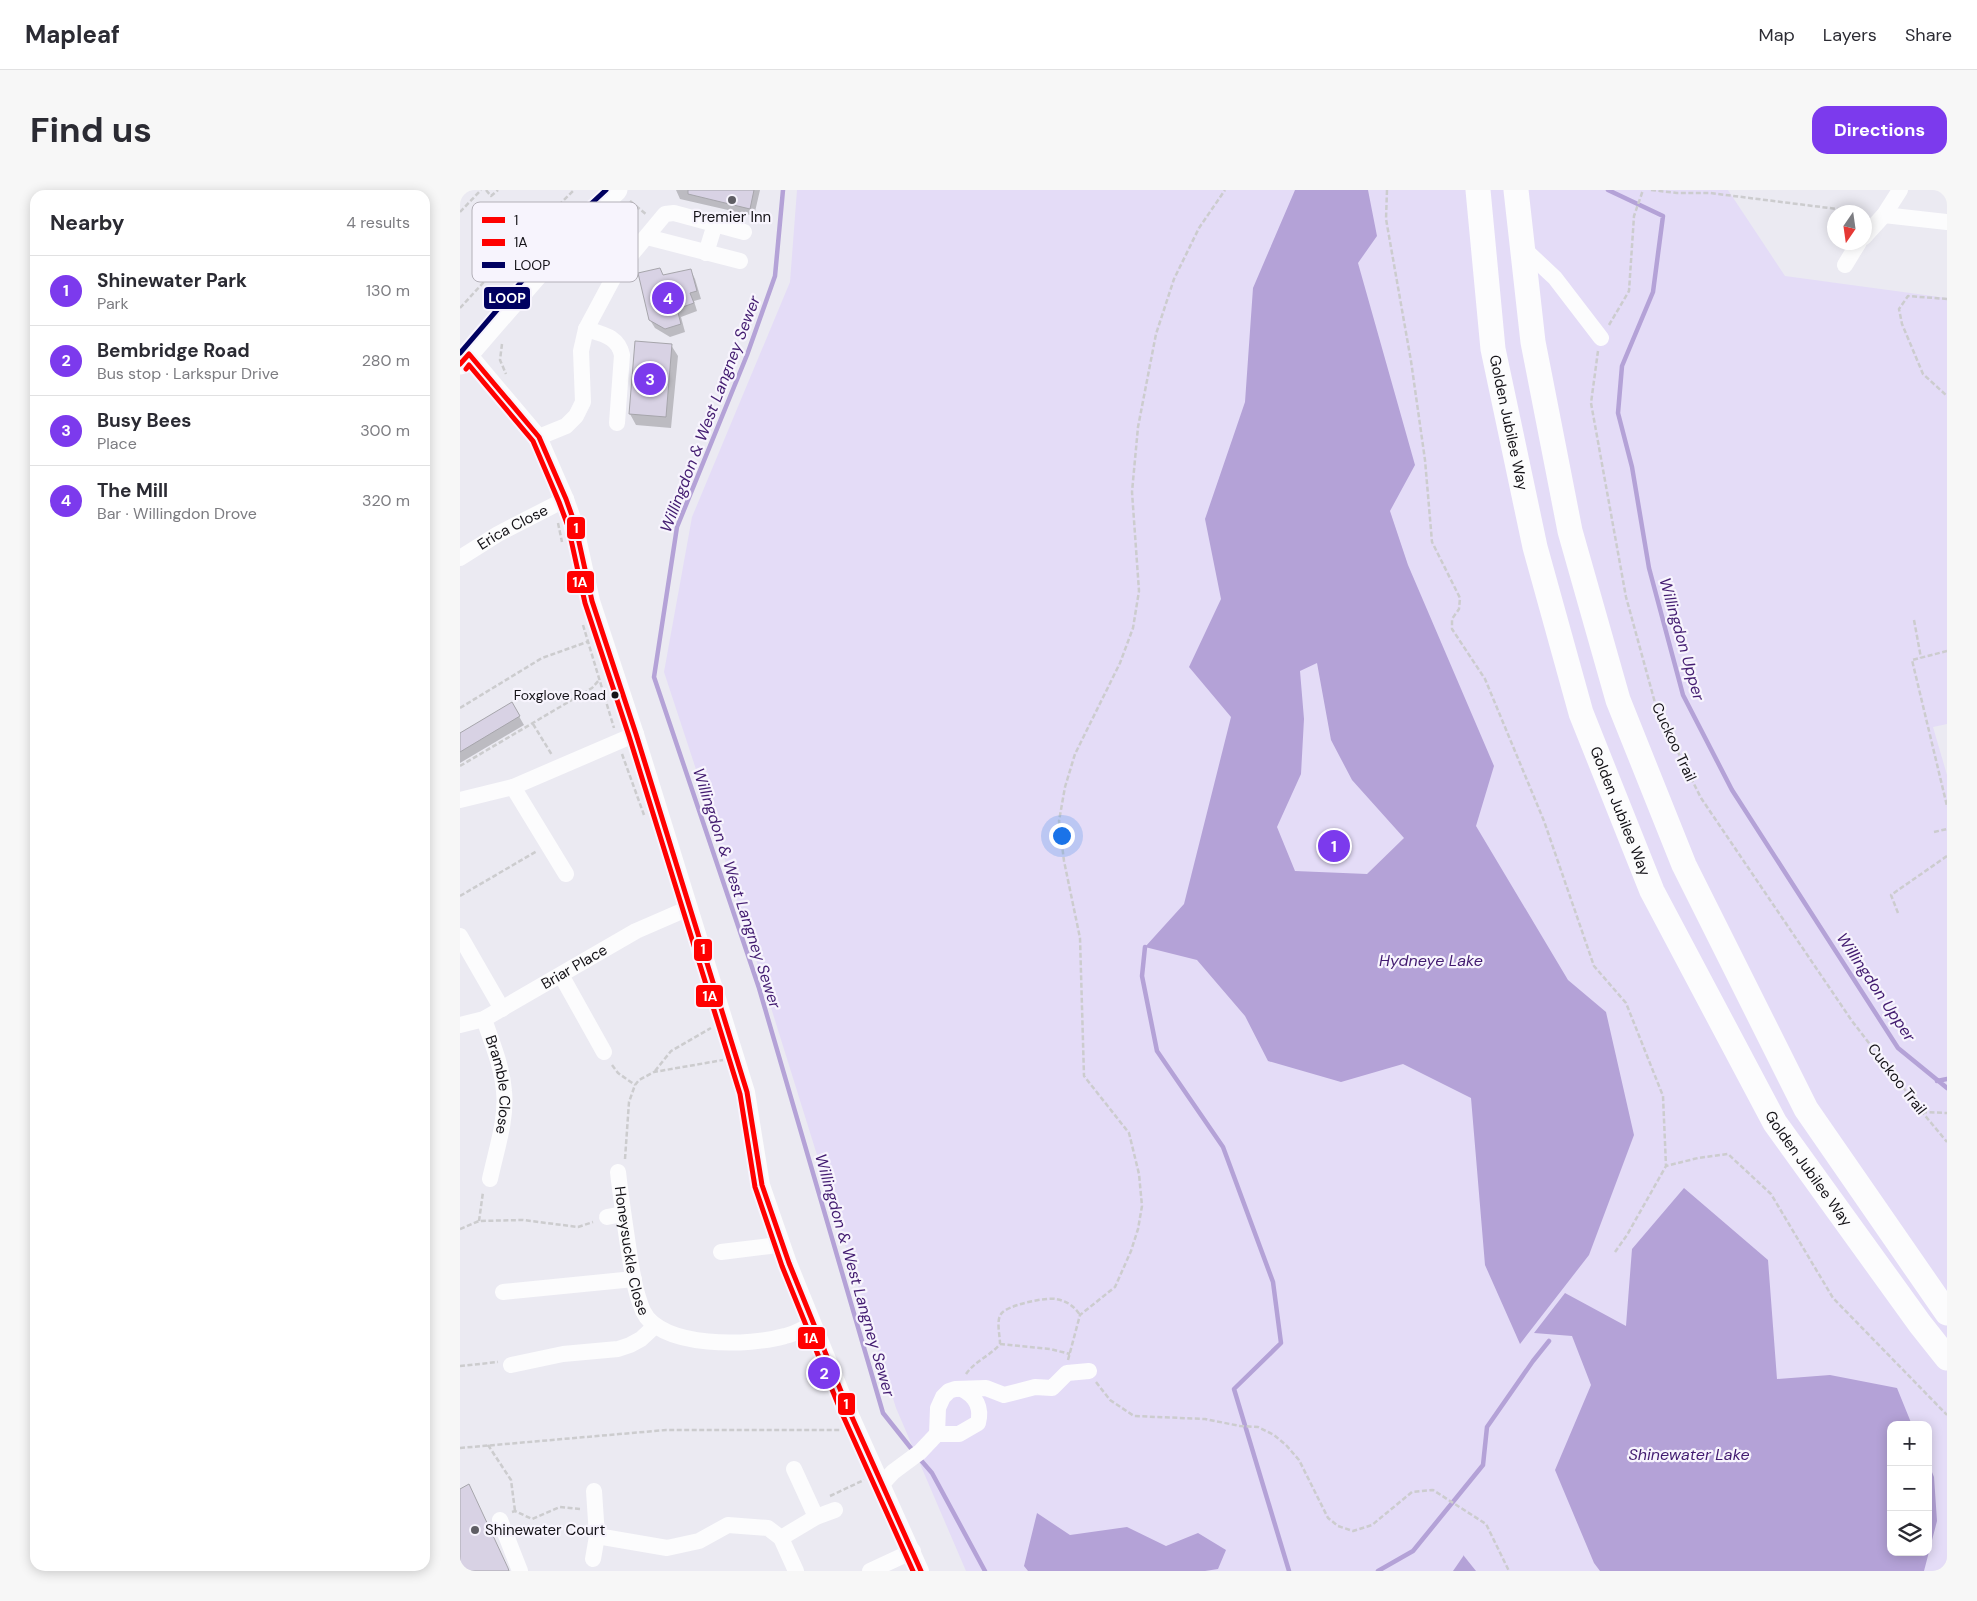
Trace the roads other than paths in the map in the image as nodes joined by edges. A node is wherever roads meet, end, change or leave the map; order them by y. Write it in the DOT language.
graph roads {
  1 [pos="1478,190"];
  2 [pos="1516,190"];
  3 [pos="1900,190"];
  4 [pos="622,194"];
  5 [pos="611,202"];
  6 [pos="1884,216"];
  7 [pos="1947,222"];
  8 [pos="715,224"];
  9 [pos="1872,229"];
  10 [pos="744,232"];
  11 [pos="647,237"];
  12 [pos="638,247"];
  13 [pos="1523,248"];
  14 [pos="1854,250"];
  15 [pos="706,253"];
  16 [pos="740,261"];
  17 [pos="1845,265"];
  18 [pos="531,282"];
  19 [pos="611,282"];
  20 [pos="586,329"];
  21 [pos="1601,338"];
  22 [pos="464,359"];
  23 [pos="617,422"];
  24 [pos="540,437"];
  25 [pos="566,499"];
  26 [pos="460,558"];
  27 [pos="636,734"];
  28 [pos="513,787"];
  29 [pos="460,800"];
  30 [pos="566,874"];
  31 [pos="689,908"];
  32 [pos="460,936"];
  33 [pos="560,975"];
  34 [pos="502,1009"];
  35 [pos="484,1019"];
  36 [pos="460,1025"];
  37 [pos="604,1052"];
  38 [pos="618,1172"];
  39 [pos="490,1179"];
  40 [pos="781,1242"];
  41 [pos="721,1252"];
  42 [pos="634,1279"];
  43 [pos="503,1292"];
  44 [pos="1947,1313"];
  45 [pos="813,1324"];
  46 [pos="655,1326"];
  47 [pos="1947,1358"];
  48 [pos="511,1365"];
  49 [pos="1089,1371"];
  50 [pos="963,1382"];
  51 [pos="937,1434"];
  52 [pos="794,1469"];
  53 [pos="884,1477"];
  54 [pos="594,1491"];
  55 [pos="835,1510"];
  56 [pos="816,1517"];
  57 [pos="500,1520"];
  58 [pos="598,1536"];
  59 [pos="782,1538"];
  60 [pos="913,1551"];
  61 [pos="593,1559"];
  62 [pos="520,1571"];
  63 [pos="796,1571"];
  64 [pos="870,1571"];
  65 [pos="922,1571"];
  1 -- 47 [label="highway, Golden Jubilee Way"];
  2 -- 13 [label="highway, Golden Jubilee Way"];
  3 -- 6 [label="street"];
  4 -- 5 [label="main road"];
  6 -- 7 [label="street"];
  6 -- 9 [label="street"];
  8 -- 10 [label="street"];
  8 -- 11 [label="street"];
  8 -- 15 [label="street"];
  11 -- 12 [label="street"];
  11 -- 15 [label="street"];
  13 -- 21 [label="street"];
  13 -- 44 [label="highway, Golden Jubilee Way"];
  14 -- 17 [label="street"];
  15 -- 16 [label="street"];
  18 -- 22 [label="main road"];
  19 -- 20 [label="street"];
  20 -- 23 [label="street"];
  20 -- 24 [label="street"];
  22 -- 24 [label="street"];
  24 -- 25 [label="street"];
  25 -- 26 [label="street, Erica Close"];
  25 -- 27 [label="street"];
  27 -- 28 [label="street"];
  27 -- 31 [label="street"];
  28 -- 29 [label="street"];
  28 -- 30 [label="street"];
  31 -- 33 [label="street, Briar Place"];
  31 -- 40 [label="street"];
  32 -- 34 [label="street"];
  33 -- 34 [label="street, Briar Place"];
  33 -- 37 [label="street"];
  34 -- 35 [label="street, Briar Place"];
  35 -- 36 [label="street, Briar Place"];
  35 -- 39 [label="street, Bramble Close"];
  38 -- 42 [label="street, Honeysuckle Close"];
  40 -- 41 [label="street"];
  40 -- 45 [label="street"];
  42 -- 43 [label="street"];
  42 -- 46 [label="street, Honeysuckle Close"];
  45 -- 46 [label="street, Honeysuckle Close"];
  45 -- 53 [label="street"];
  46 -- 48 [label="street, Honeysuckle Close"];
  49 -- 50 [label="street"];
  50 -- 51 [label="street"];
  50 -- 51 [label="street"];
  51 -- 53 [label="street"];
  52 -- 56 [label="street"];
  53 -- 60 [label="street"];
  54 -- 58 [label="street"];
  55 -- 56 [label="street"];
  56 -- 59 [label="street"];
  57 -- 62 [label="street"];
  58 -- 59 [label="street"];
  58 -- 61 [label="street"];
  59 -- 63 [label="street"];
  60 -- 64 [label="street"];
  60 -- 65 [label="street"];
}
